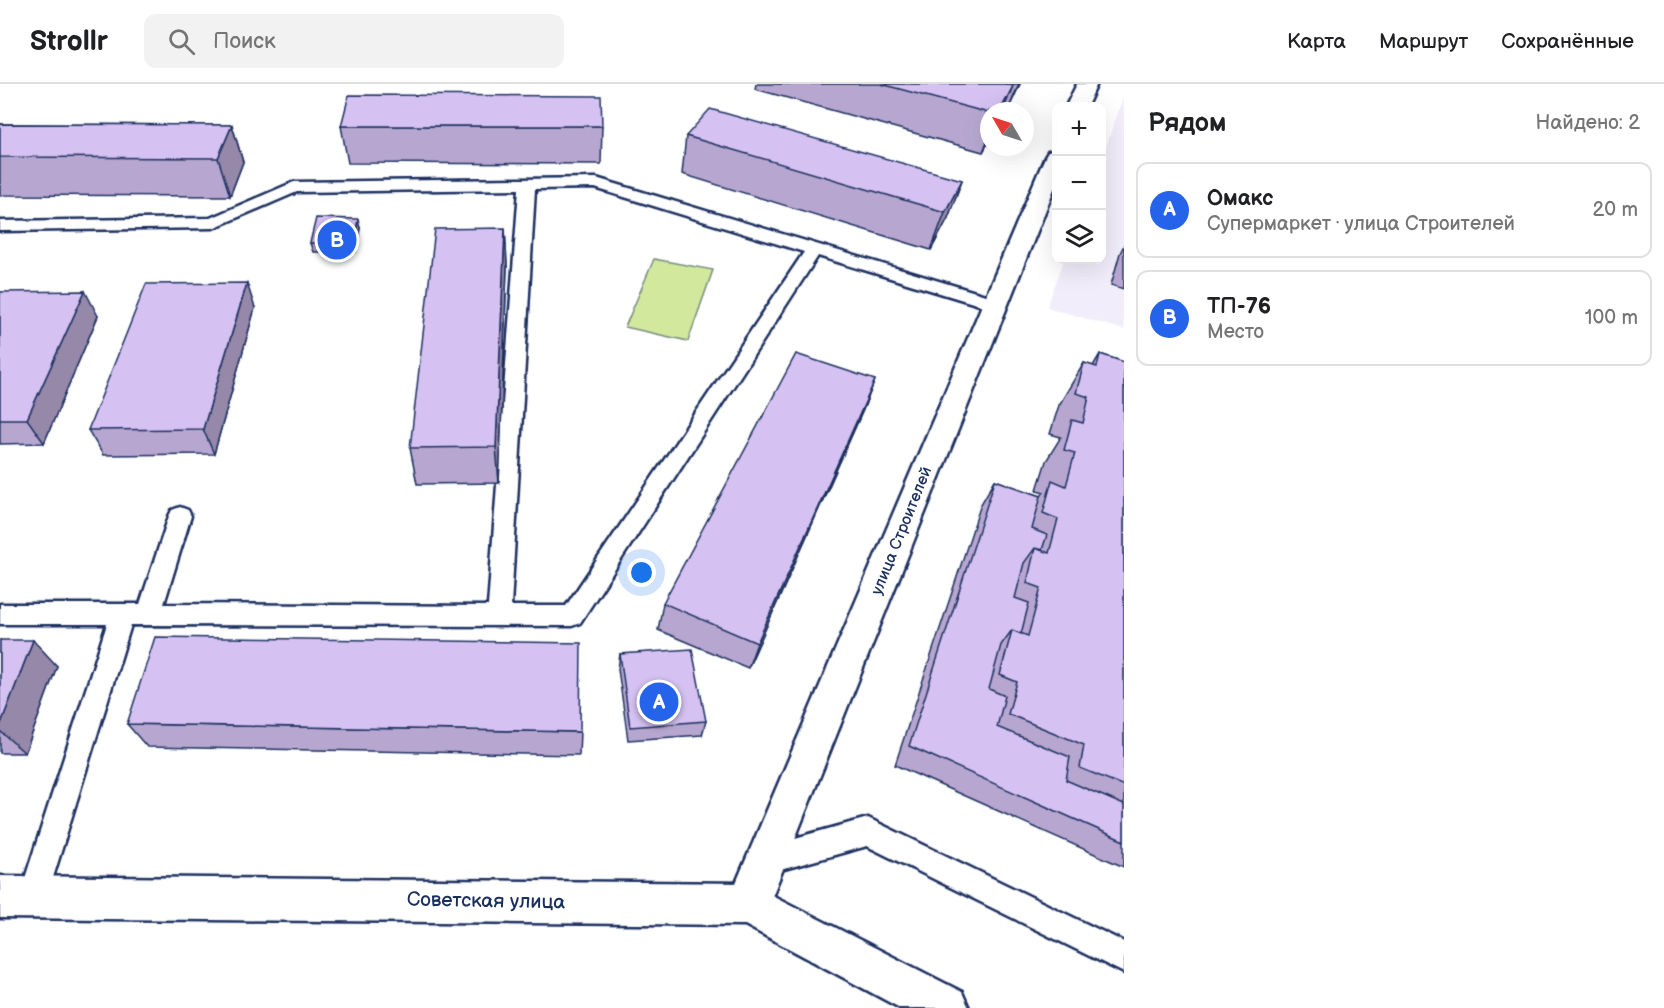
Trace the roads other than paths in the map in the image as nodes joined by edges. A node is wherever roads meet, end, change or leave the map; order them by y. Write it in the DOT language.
graph roads {
  1 [pos="1087,84"];
  2 [pos="1079,102"];
  3 [pos="1052,167"];
  4 [pos="527,184"];
  5 [pos="0,226"];
  6 [pos="814,249"];
  7 [pos="996,304"];
  8 [pos="180,516"];
  9 [pos="0,614"];
  10 [pos="122,614"];
  11 [pos="149,614"];
  12 [pos="499,615"];
  13 [pos="766,860"];
  14 [pos="16,897"];
  15 [pos="748,904"];
  16 [pos="1124,958"];
  17 [pos="946,1008"];
  1 -- 2 [label="street"];
  3 -- 7 [label="street, улица Строителей"];
  4 -- 5 [label="lane"];
  4 -- 6 [label="lane"];
  4 -- 12 [label="lane"];
  6 -- 7 [label="lane"];
  6 -- 12 [label="lane"];
  7 -- 13 [label="street, улица Строителей"];
  8 -- 11 [label="lane"];
  9 -- 10 [label="lane"];
  10 -- 11 [label="lane"];
  10 -- 14 [label="lane"];
  11 -- 12 [label="lane"];
  13 -- 15 [label="street, улица Строителей"];
  13 -- 16 [label="lane"];
  14 -- 15 [label="street, Советская улица"];
  15 -- 17 [label="street, Советская улица"];
}
